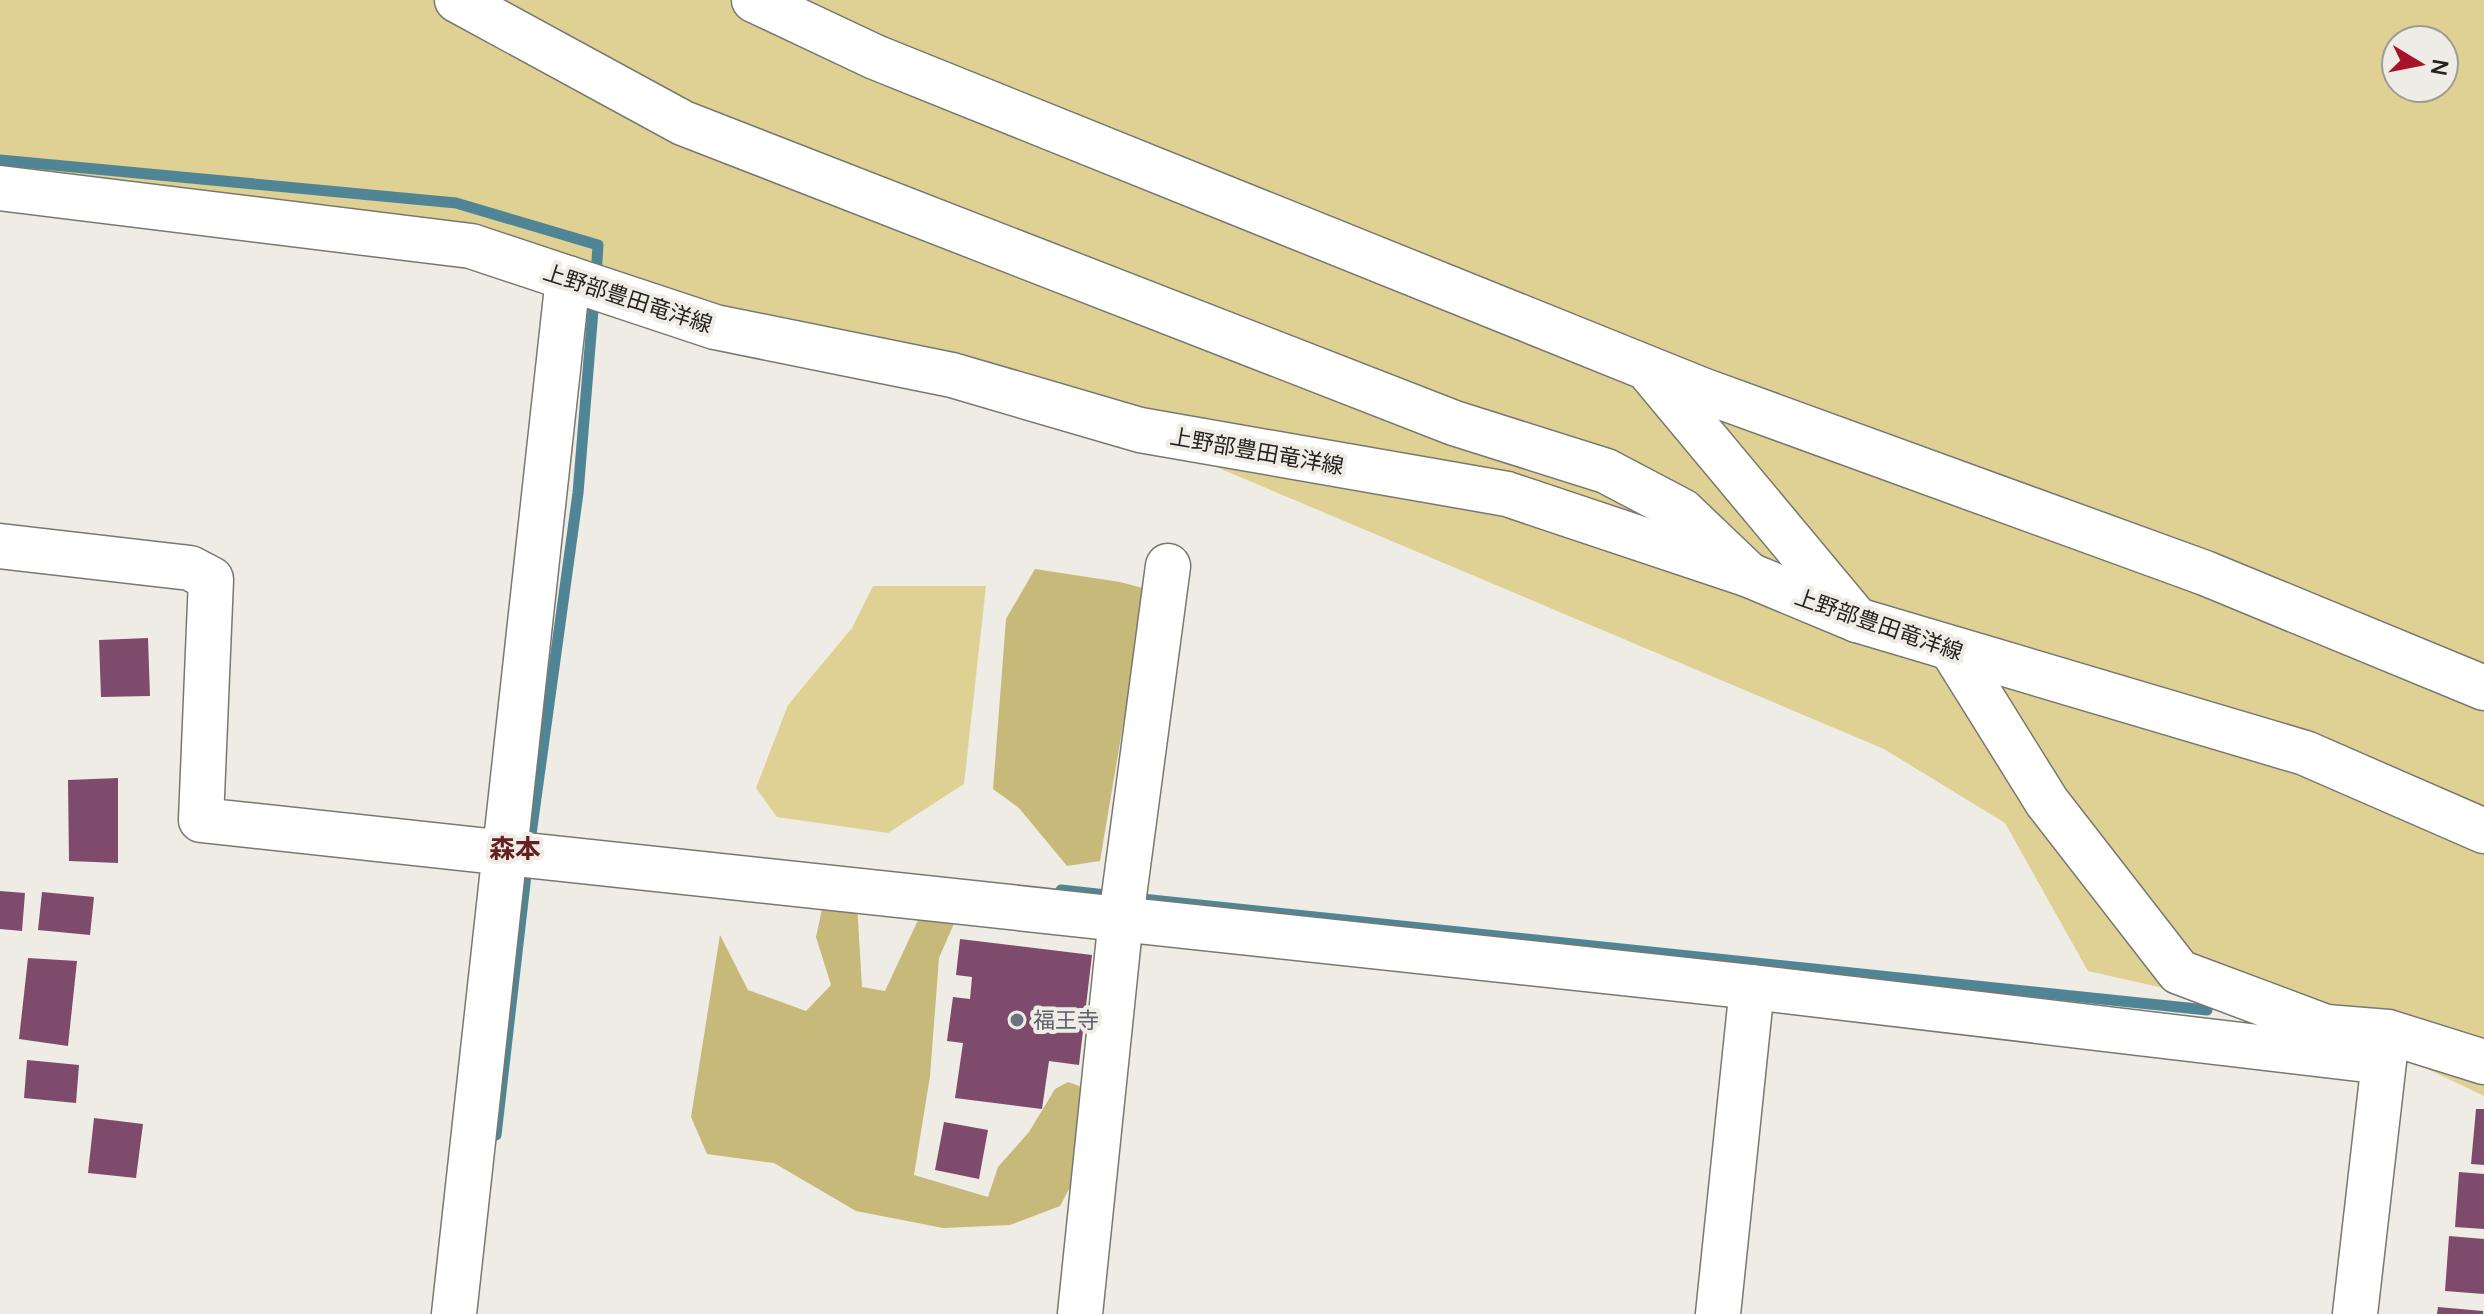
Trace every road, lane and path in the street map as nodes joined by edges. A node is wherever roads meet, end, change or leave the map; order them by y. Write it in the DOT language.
graph roads {
  1 [pos="457,0"];
  2 [pos="754,0"];
  3 [pos="0,188"];
  4 [pos="568,278"];
  5 [pos="1647,368"];
  6 [pos="0,546"];
  7 [pos="1168,566"];
  8 [pos="1749,575"];
  9 [pos="1857,620"];
  10 [pos="1953,651"];
  11 [pos="2484,688"];
  12 [pos="2484,831"];
  13 [pos="506,851"];
  14 [pos="1121,918"];
  15 [pos="1752,987"];
  16 [pos="2386,1047"];
  17 [pos="2484,1062"];
  18 [pos="454,1314"];
  19 [pos="1080,1314"];
  20 [pos="1718,1314"];
  21 [pos="2355,1314"];
  1 -- 8 [label="street"];
  2 -- 5 [label="street"];
  3 -- 4 [label="street, 上野部豊田竜洋線"];
  4 -- 8 [label="street, 上野部豊田竜洋線"];
  4 -- 13 [label="street"];
  5 -- 9 [label="street"];
  5 -- 11 [label="street"];
  6 -- 13 [label="street"];
  7 -- 14 [label="street"];
  8 -- 9 [label="street, 上野部豊田竜洋線"];
  9 -- 10 [label="street, 上野部豊田竜洋線"];
  10 -- 12 [label="street, 上野部豊田竜洋線"];
  10 -- 16 [label="street"];
  13 -- 14 [label="street"];
  13 -- 18 [label="street"];
  14 -- 15 [label="street"];
  14 -- 19 [label="street"];
  15 -- 16 [label="street"];
  15 -- 20 [label="street"];
  16 -- 17 [label="street"];
  16 -- 21 [label="street"];
}
